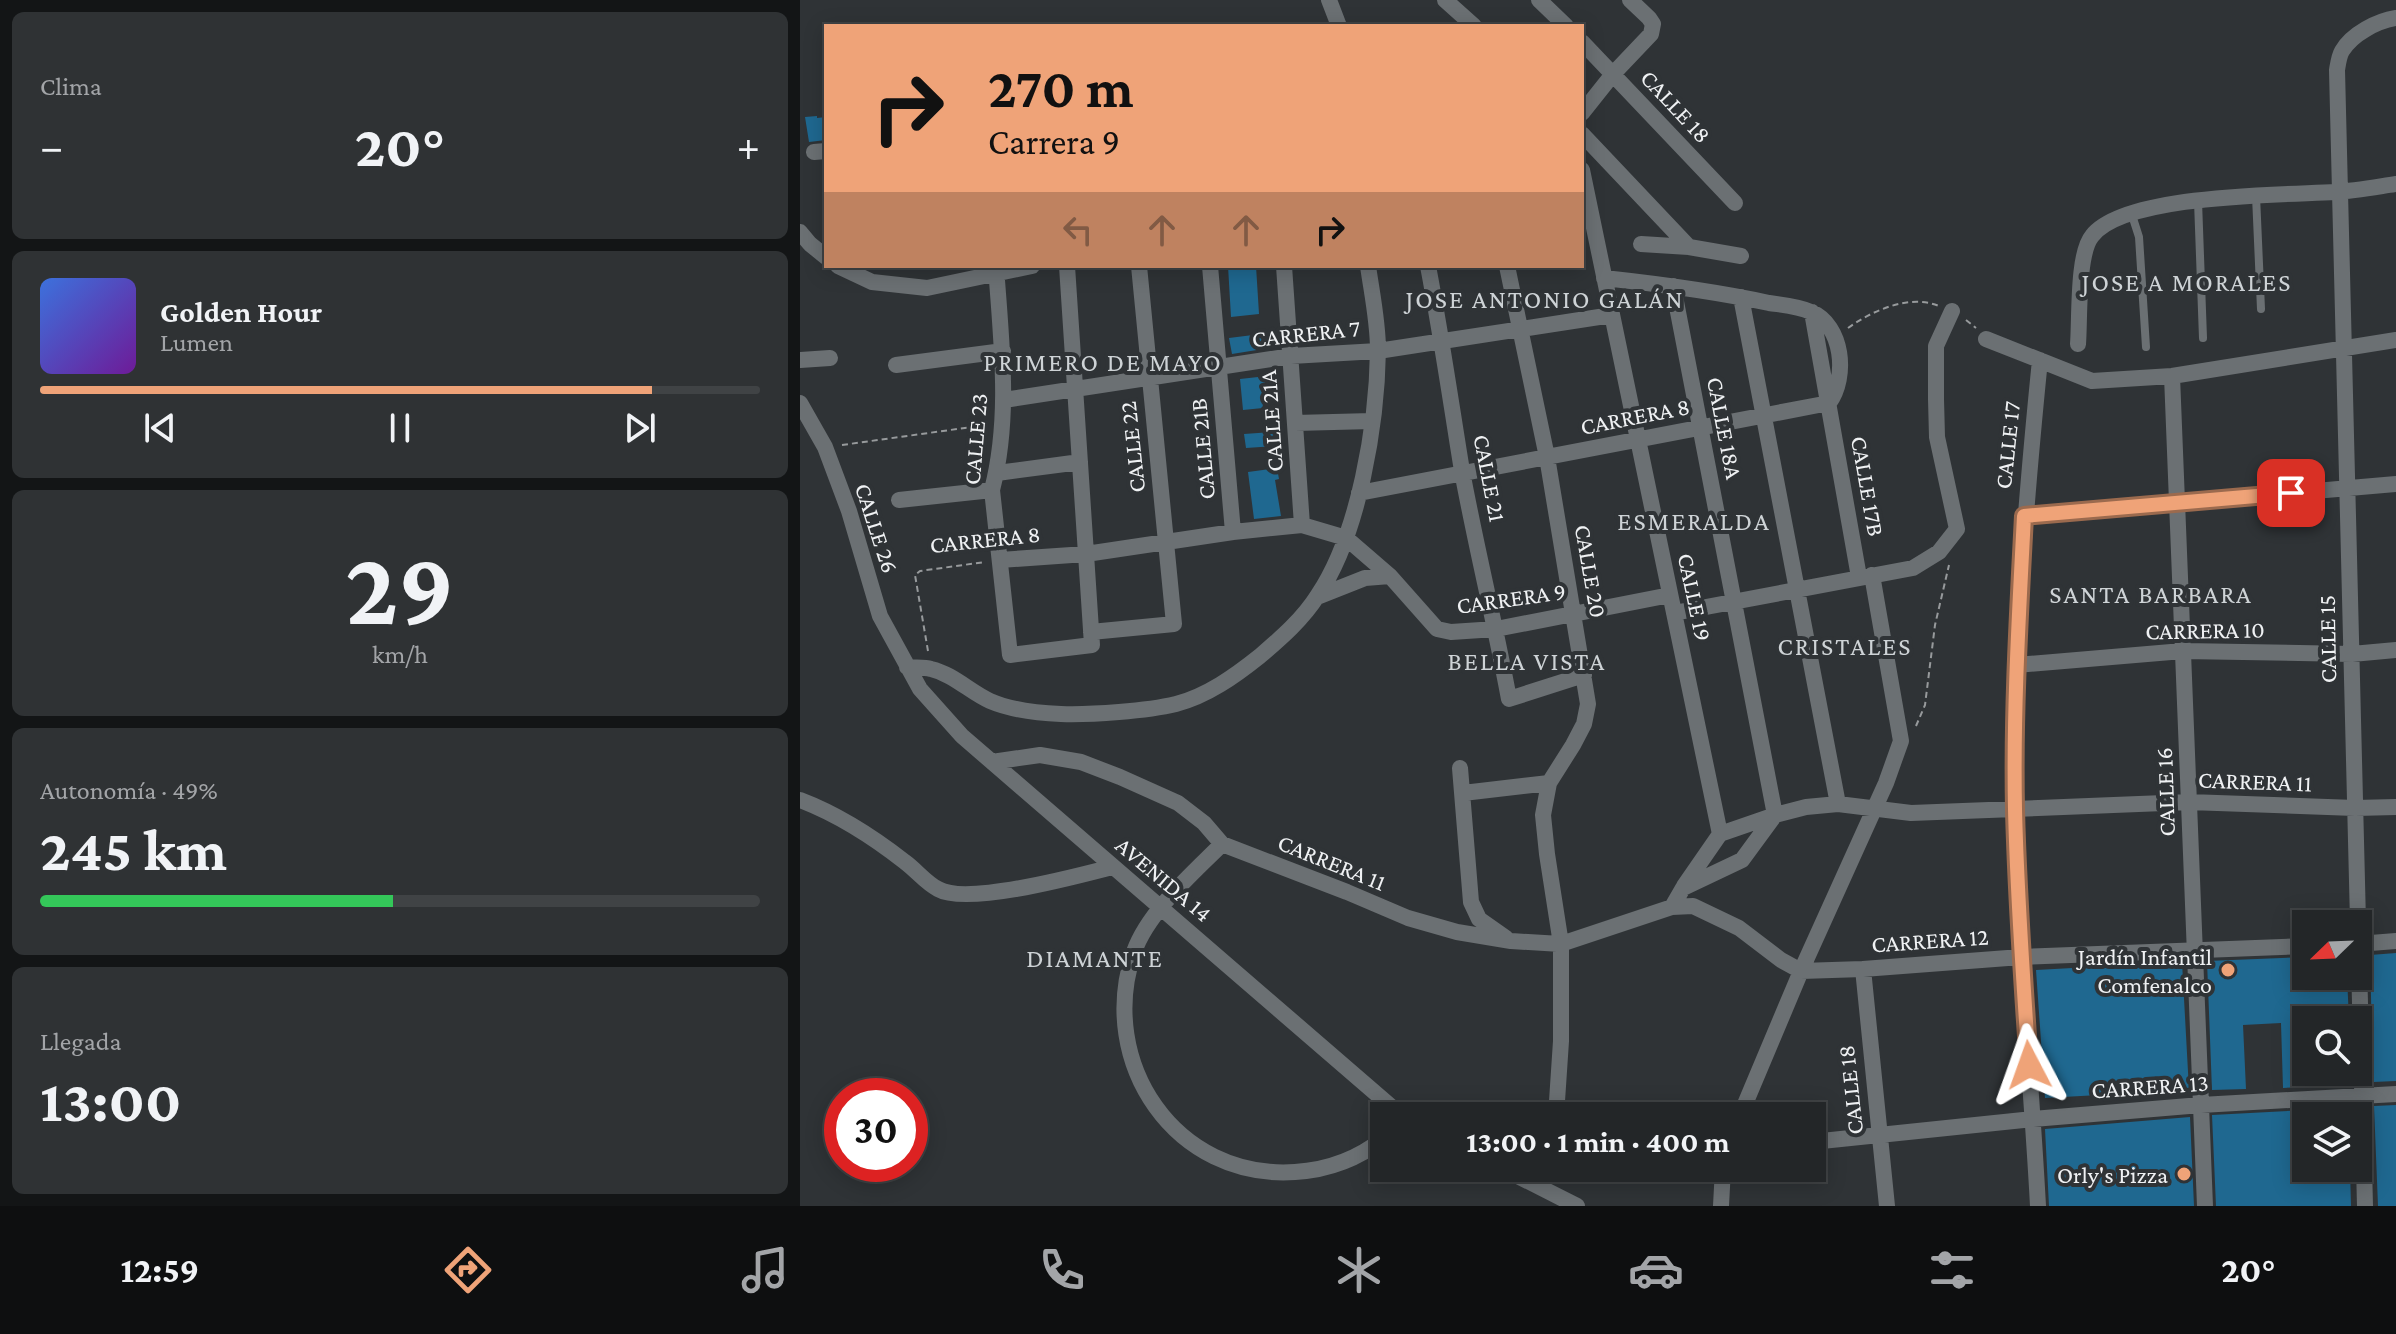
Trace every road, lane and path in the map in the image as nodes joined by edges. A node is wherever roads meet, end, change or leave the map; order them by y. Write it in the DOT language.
graph roads {
  1 [pos="1329,0"];
  2 [pos="1445,0"];
  3 [pos="1539,0"];
  4 [pos="1630,0"];
  5 [pos="2396,18"];
  6 [pos="1338,24"];
  7 [pos="1472,24"];
  8 [pos="1564,24"];
  9 [pos="1584,44"];
  10 [pos="1613,74"];
  11 [pos="1584,110"];
  12 [pos="1584,136"];
  13 [pos="1584,180"];
  14 [pos="2396,184"];
  15 [pos="2340,192"];
  16 [pos="2256,196"];
  17 [pos="2198,201"];
  18 [pos="1735,203"];
  19 [pos="2130,212"];
  20 [pos="800,232"];
  21 [pos="1641,244"];
  22 [pos="1689,247"];
  23 [pos="824,255"];
  24 [pos="1741,256"];
  25 [pos="842,268"];
  26 [pos="1067,268"];
  27 [pos="1139,268"];
  28 [pos="1210,268"];
  29 [pos="1284,268"];
  30 [pos="1368,268"];
  31 [pos="1428,268"];
  32 [pos="1507,268"];
  33 [pos="996,270"];
  34 [pos="1604,278"];
  35 [pos="1673,286"];
  36 [pos="1741,297"];
  37 [pos="2261,309"];
  38 [pos="1952,311"];
  39 [pos="1812,312"];
  40 [pos="1612,315"];
  41 [pos="1519,329"];
  42 [pos="1835,338"];
  43 [pos="2203,338"];
  44 [pos="1986,339"];
  45 [pos="2396,340"];
  46 [pos="1443,341"];
  47 [pos="2078,344"];
  48 [pos="2146,347"];
  49 [pos="2344,348"];
  50 [pos="1003,351"];
  51 [pos="1378,351"];
  52 [pos="1291,356"];
  53 [pos="830,358"];
  54 [pos="800,360"];
  55 [pos="2040,360"];
  56 [pos="896,365"];
  57 [pos="1219,368"];
  58 [pos="2172,376"];
  59 [pos="1150,378"];
  60 [pos="1075,390"];
  61 [pos="1004,400"];
  62 [pos="800,403"];
  63 [pos="1829,403"];
  64 [pos="1764,415"];
  65 [pos="1372,421"];
  66 [pos="1003,422"];
  67 [pos="1295,423"];
  68 [pos="1700,427"];
  69 [pos="1638,439"];
  70 [pos="825,447"];
  71 [pos="1547,457"];
  72 [pos="1080,462"];
  73 [pos="997,473"];
  74 [pos="1463,473"];
  75 [pos="2396,484"];
  76 [pos="2347,488"];
  77 [pos="992,490"];
  78 [pos="1359,493"];
  79 [pos="899,500"];
  80 [pos="2177,503"];
  81 [pos="2024,516"];
  82 [pos="1302,525"];
  83 [pos="1233,532"];
  84 [pos="1346,538"];
  85 [pos="1166,543"];
  86 [pos="1086,554"];
  87 [pos="1951,557"];
  88 [pos="1000,560"];
  89 [pos="915,575"];
  90 [pos="1390,576"];
  91 [pos="1866,576"];
  92 [pos="1797,589"];
  93 [pos="1670,595"];
  94 [pos="1317,597"];
  95 [pos="1734,601"];
  96 [pos="1674,613"];
  97 [pos="1574,614"];
  98 [pos="1496,629"];
  99 [pos="1091,638"];
  100 [pos="2396,650"];
  101 [pos="2183,651"];
  102 [pos="2352,654"];
  103 [pos="2016,665"];
  104 [pos="907,667"];
  105 [pos="931,668"];
  106 [pos="1584,675"];
  107 [pos="1901,741"];
  108 [pos="992,762"];
  109 [pos="1460,768"];
  110 [pos="1549,783"];
  111 [pos="1463,793"];
  112 [pos="800,800"];
  113 [pos="2189,802"];
  114 [pos="1838,804"];
  115 [pos="2396,807"];
  116 [pos="1874,808"];
  117 [pos="2015,808"];
  118 [pos="2355,808"];
  119 [pos="1775,815"];
  120 [pos="1720,834"];
  121 [pos="1222,844"];
  122 [pos="1112,867"];
  123 [pos="1683,888"];
  124 [pos="1160,907"];
  125 [pos="1672,907"];
  126 [pos="2357,910"];
  127 [pos="1511,941"];
  128 [pos="2396,941"];
  129 [pos="2372,943"];
  130 [pos="1561,944"];
  131 [pos="2292,946"];
  132 [pos="2195,949"];
  133 [pos="2021,957"];
  134 [pos="1863,969"];
  135 [pos="1801,971"];
  136 [pos="2359,990"];
  137 [pos="2396,1094"];
  138 [pos="2362,1097"];
  139 [pos="1386,1102"];
  140 [pos="1557,1102"];
  141 [pos="1746,1102"];
  142 [pos="2201,1105"];
  143 [pos="2033,1119"];
  144 [pos="1879,1135"];
  145 [pos="1826,1141"];
  146 [pos="1370,1150"];
  147 [pos="1530,1182"];
  148 [pos="1722,1182"];
  149 [pos="1577,1206"];
  150 [pos="1721,1206"];
  151 [pos="1887,1206"];
  152 [pos="2038,1206"];
  153 [pos="2205,1206"];
  154 [pos="2365,1206"];
  1 -- 6 [label="street"];
  2 -- 7 [label="street"];
  3 -- 8 [label="street"];
  4 -- 10 [label="street"];
  5 -- 15 [label="street, CALLE 15"];
  9 -- 10 [label="street, CALLE 18"];
  10 -- 11 [label="street"];
  10 -- 18 [label="street, CALLE 18"];
  12 -- 22 [label="street"];
  13 -- 34 [label="street, CALLE 19"];
  14 -- 15 [label="street"];
  15 -- 16 [label="street"];
  15 -- 49 [label="street, CALLE 15"];
  16 -- 17 [label="street"];
  16 -- 37 [label="lane"];
  17 -- 19 [label="street"];
  17 -- 43 [label="lane"];
  19 -- 47 [label="street"];
  19 -- 48 [label="lane"];
  20 -- 23 [label="street"];
  21 -- 22 [label="street"];
  22 -- 24 [label="street"];
  25 -- 33 [label="street"];
  26 -- 60 [label="street"];
  27 -- 59 [label="street, CALLE 22"];
  28 -- 57 [label="street, CALLE 21B"];
  29 -- 52 [label="street, CALLE 21A"];
  30 -- 51 [label="street"];
  31 -- 46 [label="street, CALLE 21"];
  32 -- 41 [label="street, CALLE 20"];
  33 -- 50 [label="street, CALLE 23"];
  34 -- 35 [label="street"];
  34 -- 40 [label="street, CALLE 19"];
  35 -- 36 [label="street"];
  35 -- 68 [label="street, CALLE 18A"];
  36 -- 39 [label="street"];
  36 -- 64 [label="street"];
  38 -- 42 [label="path"];
  38 -- 44 [label="path"];
  38 -- 91 [label="street"];
  39 -- 42 [label="street"];
  39 -- 63 [label="street"];
  40 -- 41 [label="street, CARRERA 7"];
  40 -- 69 [label="street, CALLE 19"];
  41 -- 46 [label="street, CARRERA 7"];
  41 -- 71 [label="street, CALLE 20"];
  42 -- 63 [label="street"];
  44 -- 55 [label="street"];
  45 -- 49 [label="street"];
  46 -- 51 [label="street, CARRERA 7"];
  46 -- 74 [label="street, CALLE 21"];
  49 -- 58 [label="street"];
  49 -- 76 [label="street, CALLE 15"];
  50 -- 56 [label="street"];
  50 -- 61 [label="street, CALLE 23"];
  51 -- 52 [label="street, CARRERA 7"];
  51 -- 65 [label="street"];
  52 -- 57 [label="street, CARRERA 7"];
  52 -- 67 [label="street, CALLE 21A"];
  53 -- 54 [label="street"];
  55 -- 58 [label="street"];
  55 -- 81 [label="street, CALLE 17"];
  57 -- 59 [label="street, CARRERA 7"];
  57 -- 83 [label="street, CALLE 21B"];
  58 -- 80 [label="street, CALLE 16"];
  59 -- 60 [label="street, CARRERA 7"];
  59 -- 85 [label="street, CALLE 22"];
  60 -- 61 [label="street, CARRERA 7"];
  60 -- 72 [label="street"];
  61 -- 66 [label="street, CALLE 23"];
  62 -- 70 [label="street, CALLE 26"];
  63 -- 64 [label="street, CARRERA 8"];
  63 -- 91 [label="street, CALLE 17B"];
  64 -- 68 [label="street, CARRERA 8"];
  64 -- 92 [label="street"];
  65 -- 67 [label="street"];
  65 -- 78 [label="street"];
  66 -- 70 [label="path"];
  66 -- 73 [label="street, CALLE 23"];
  67 -- 82 [label="street, CALLE 21A"];
  68 -- 69 [label="street, CARRERA 8"];
  68 -- 95 [label="street, CALLE 18A"];
  69 -- 71 [label="street, CARRERA 8"];
  69 -- 93 [label="street, CALLE 19"];
  70 -- 104 [label="street, CALLE 26"];
  71 -- 74 [label="street, CARRERA 8"];
  71 -- 97 [label="street, CALLE 20"];
  72 -- 73 [label="street"];
  72 -- 86 [label="street"];
  73 -- 77 [label="street, CALLE 23"];
  74 -- 78 [label="street, CARRERA 8"];
  74 -- 98 [label="street, CALLE 21"];
  75 -- 76 [label="street"];
  76 -- 80 [label="street"];
  76 -- 102 [label="street, CALLE 15"];
  77 -- 79 [label="street"];
  77 -- 88 [label="street, CALLE 23"];
  78 -- 84 [label="street"];
  80 -- 81 [label="street"];
  80 -- 101 [label="street, CALLE 16"];
  81 -- 103 [label="street, CALLE 17"];
  82 -- 83 [label="street, CARRERA 8"];
  82 -- 84 [label="street, CARRERA 8"];
  83 -- 85 [label="street, CARRERA 8"];
  84 -- 90 [label="street, CARRERA 9"];
  84 -- 94 [label="street"];
  85 -- 86 [label="street, CARRERA 8"];
  85 -- 99 [label="street, CALLE 22"];
  86 -- 88 [label="street, CARRERA 8"];
  86 -- 99 [label="street"];
  87 -- 107 [label="path"];
  88 -- 89 [label="path, CARRERA 8"];
  88 -- 99 [label="street, CALLE 23"];
  89 -- 105 [label="path, CALLE 26"];
  90 -- 94 [label="street"];
  90 -- 98 [label="street, CARRERA 9"];
  91 -- 92 [label="street"];
  91 -- 107 [label="street, CALLE 17B"];
  92 -- 95 [label="street"];
  92 -- 114 [label="street"];
  93 -- 96 [label="street, CALLE 19"];
  93 -- 97 [label="street, CARRERA 9"];
  94 -- 105 [label="street"];
  95 -- 96 [label="street"];
  95 -- 119 [label="street, CALLE 18A"];
  96 -- 120 [label="street, CALLE 19"];
  97 -- 98 [label="street, CARRERA 9"];
  97 -- 106 [label="street, CALLE 20"];
  98 -- 106 [label="street, CALLE 21"];
  100 -- 102 [label="street, CARRERA 10"];
  101 -- 102 [label="street, CARRERA 10"];
  101 -- 103 [label="street, CARRERA 10"];
  101 -- 113 [label="street, CALLE 16"];
  102 -- 118 [label="street, CALLE 15"];
  103 -- 117 [label="street, CALLE 17"];
  104 -- 105 [label="street"];
  104 -- 108 [label="street, AVENIDA 14"];
  106 -- 110 [label="street, CALLE 20"];
  107 -- 116 [label="street"];
  108 -- 121 [label="street, CARRERA 11"];
  108 -- 122 [label="street, AVENIDA 14"];
  109 -- 111 [label="street"];
  110 -- 111 [label="street"];
  110 -- 130 [label="street, CALLE 20"];
  111 -- 127 [label="street"];
  112 -- 122 [label="street"];
  113 -- 117 [label="street, CARRERA 11"];
  113 -- 118 [label="street, CARRERA 11"];
  113 -- 132 [label="street, CALLE 16"];
  114 -- 116 [label="street, CARRERA 11"];
  114 -- 119 [label="street, CARRERA 11"];
  115 -- 118 [label="street, CARRERA 11"];
  116 -- 117 [label="street, CARRERA 11"];
  116 -- 135 [label="street"];
  117 -- 133 [label="street, CALLE 17"];
  118 -- 126 [label="street, CALLE 15"];
  119 -- 120 [label="street"];
  119 -- 123 [label="street"];
  120 -- 123 [label="street"];
  121 -- 124 [label="street"];
  121 -- 127 [label="street, CARRERA 11"];
  122 -- 124 [label="street, AVENIDA 14"];
  123 -- 125 [label="street"];
  124 -- 139 [label="street, AVENIDA 14"];
  124 -- 146 [label="street"];
  125 -- 130 [label="street, CARRERA 11"];
  125 -- 135 [label="street"];
  127 -- 130 [label="street, CARRERA 11"];
  128 -- 129 [label="street"];
  130 -- 140 [label="street, CALLE 20"];
  131 -- 132 [label="street, CARRERA 12"];
  132 -- 133 [label="street, CARRERA 12"];
  132 -- 142 [label="street, CALLE 16"];
  133 -- 134 [label="street, CARRERA 12"];
  133 -- 143 [label="street, CALLE 17"];
  134 -- 135 [label="street, CARRERA 12"];
  134 -- 144 [label="street, CALLE 18"];
  135 -- 141 [label="street"];
  136 -- 138 [label="street, CALLE 15"];
  137 -- 138 [label="street, CARRERA 13"];
  138 -- 142 [label="street, CARRERA 13"];
  138 -- 154 [label="street, CALLE 15"];
  142 -- 143 [label="street, CARRERA 13"];
  142 -- 153 [label="street, CALLE 16"];
  143 -- 144 [label="street, CARRERA 13"];
  143 -- 152 [label="street, CALLE 17"];
  144 -- 145 [label="street, CARRERA 13"];
  144 -- 151 [label="street, CALLE 18"];
  147 -- 149 [label="street"];
  148 -- 150 [label="street"];
}
